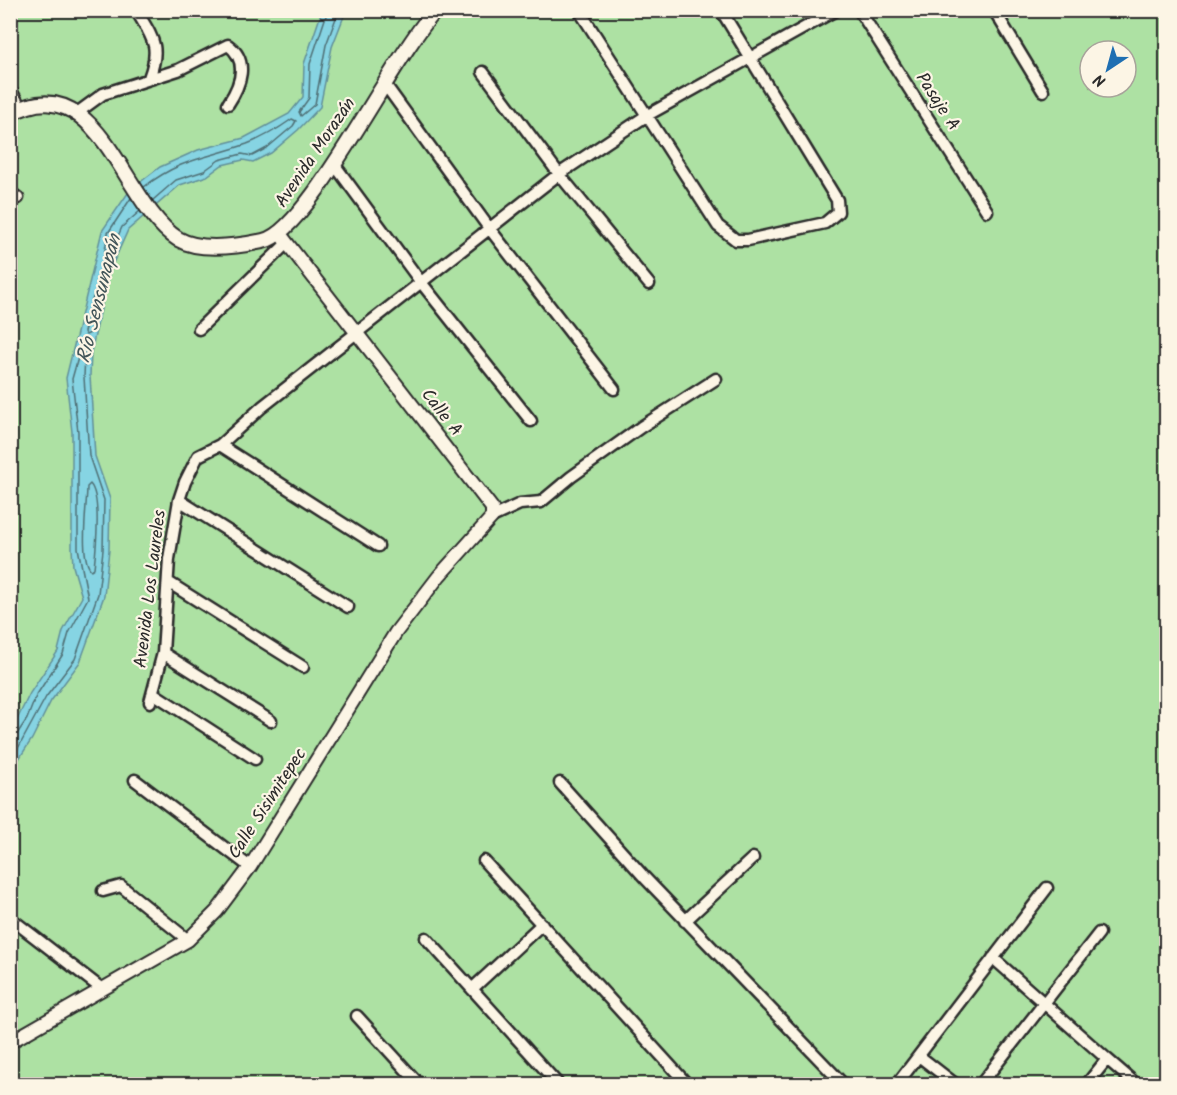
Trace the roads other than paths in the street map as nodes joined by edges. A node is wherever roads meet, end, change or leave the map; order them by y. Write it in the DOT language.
graph roads {
  1 [pos="136,10"];
  2 [pos="436,10"];
  3 [pos="579,10"];
  4 [pos="721,10"];
  5 [pos="836,10"];
  6 [pos="859,10"];
  7 [pos="994,10"];
  8 [pos="750,58"];
  9 [pos="483,72"];
  10 [pos="149,78"];
  11 [pos="384,83"];
  12 [pos="10,89"];
  13 [pos="1043,91"];
  14 [pos="228,104"];
  15 [pos="16,111"];
  16 [pos="77,112"];
  17 [pos="646,116"];
  18 [pos="334,164"];
  19 [pos="559,174"];
  20 [pos="987,211"];
  21 [pos="489,228"];
  22 [pos="283,238"];
  23 [pos="420,281"];
  24 [pos="649,284"];
  25 [pos="200,329"];
  26 [pos="357,333"];
  27 [pos="716,379"];
  28 [pos="614,389"];
  29 [pos="531,422"];
  30 [pos="220,444"];
  31 [pos="179,500"];
  32 [pos="492,518"];
  33 [pos="378,546"];
  34 [pos="168,582"];
  35 [pos="348,607"];
  36 [pos="163,652"];
  37 [pos="303,667"];
  38 [pos="271,721"];
  39 [pos="255,759"];
  40 [pos="135,780"];
  41 [pos="560,783"];
  42 [pos="753,858"];
  43 [pos="484,861"];
  44 [pos="250,867"];
  45 [pos="1047,888"];
  46 [pos="103,891"];
  47 [pos="10,918"];
  48 [pos="685,921"];
  49 [pos="542,924"];
  50 [pos="1099,933"];
  51 [pos="426,938"];
  52 [pos="188,940"];
  53 [pos="993,958"];
  54 [pos="102,988"];
  55 [pos="472,990"];
  56 [pos="1044,1002"];
  57 [pos="357,1016"];
  58 [pos="10,1042"];
  59 [pos="919,1056"];
  60 [pos="1107,1059"];
  61 [pos="838,1083"];
  62 [pos="419,1084"];
  63 [pos="558,1084"];
  64 [pos="687,1084"];
  65 [pos="897,1084"];
  66 [pos="956,1084"];
  67 [pos="981,1084"];
  68 [pos="1087,1084"];
  69 [pos="1136,1084"];
  1 -- 10 [label="street"];
  2 -- 11 [label="main road, Avenida Morazán"];
  3 -- 17 [label="street"];
  4 -- 8 [label="street"];
  5 -- 8 [label="street, Avenida Los Laureles"];
  6 -- 20 [label="street, Pasaje A"];
  7 -- 13 [label="street"];
  8 -- 17 [label="street, Avenida Los Laureles"];
  8 -- 17 [label="street"];
  9 -- 19 [label="street"];
  10 -- 14 [label="street"];
  10 -- 16 [label="street"];
  11 -- 18 [label="main road, Avenida Morazán"];
  11 -- 21 [label="street"];
  12 -- 15 [label="street"];
  15 -- 16 [label="main road"];
  16 -- 22 [label="main road, Avenida Morazán"];
  17 -- 19 [label="street, Avenida Los Laureles"];
  18 -- 22 [label="main road, Avenida Morazán"];
  18 -- 23 [label="street"];
  19 -- 21 [label="street, Avenida Los Laureles"];
  19 -- 24 [label="street"];
  21 -- 23 [label="street, Avenida Los Laureles"];
  21 -- 28 [label="street"];
  22 -- 25 [label="street"];
  22 -- 26 [label="street, Calle A"];
  23 -- 26 [label="street, Avenida Los Laureles"];
  23 -- 29 [label="street"];
  26 -- 30 [label="street, Avenida Los Laureles"];
  26 -- 32 [label="street, Calle A"];
  27 -- 32 [label="street"];
  30 -- 31 [label="street, Avenida Los Laureles"];
  30 -- 33 [label="street"];
  31 -- 34 [label="street, Avenida Los Laureles"];
  31 -- 35 [label="street"];
  32 -- 44 [label="street, Calle Sisimitepec"];
  34 -- 36 [label="street, Avenida Los Laureles"];
  34 -- 37 [label="street"];
  36 -- 38 [label="street"];
  36 -- 39 [label="street, Avenida Los Laureles"];
  40 -- 44 [label="street"];
  41 -- 48 [label="street"];
  42 -- 48 [label="street"];
  43 -- 49 [label="street"];
  44 -- 52 [label="street, Calle Sisimitepec"];
  45 -- 53 [label="street"];
  46 -- 52 [label="street"];
  47 -- 54 [label="street"];
  48 -- 61 [label="street"];
  49 -- 55 [label="street"];
  49 -- 64 [label="street"];
  50 -- 56 [label="street"];
  51 -- 55 [label="street"];
  52 -- 54 [label="street, Calle Sisimitepec"];
  53 -- 56 [label="street"];
  53 -- 59 [label="street"];
  54 -- 58 [label="street, Calle Sisimitepec"];
  55 -- 63 [label="street"];
  56 -- 60 [label="street"];
  56 -- 67 [label="street"];
  57 -- 62 [label="street"];
  59 -- 65 [label="street"];
  59 -- 66 [label="street"];
  60 -- 68 [label="street"];
  60 -- 69 [label="street"];
}
